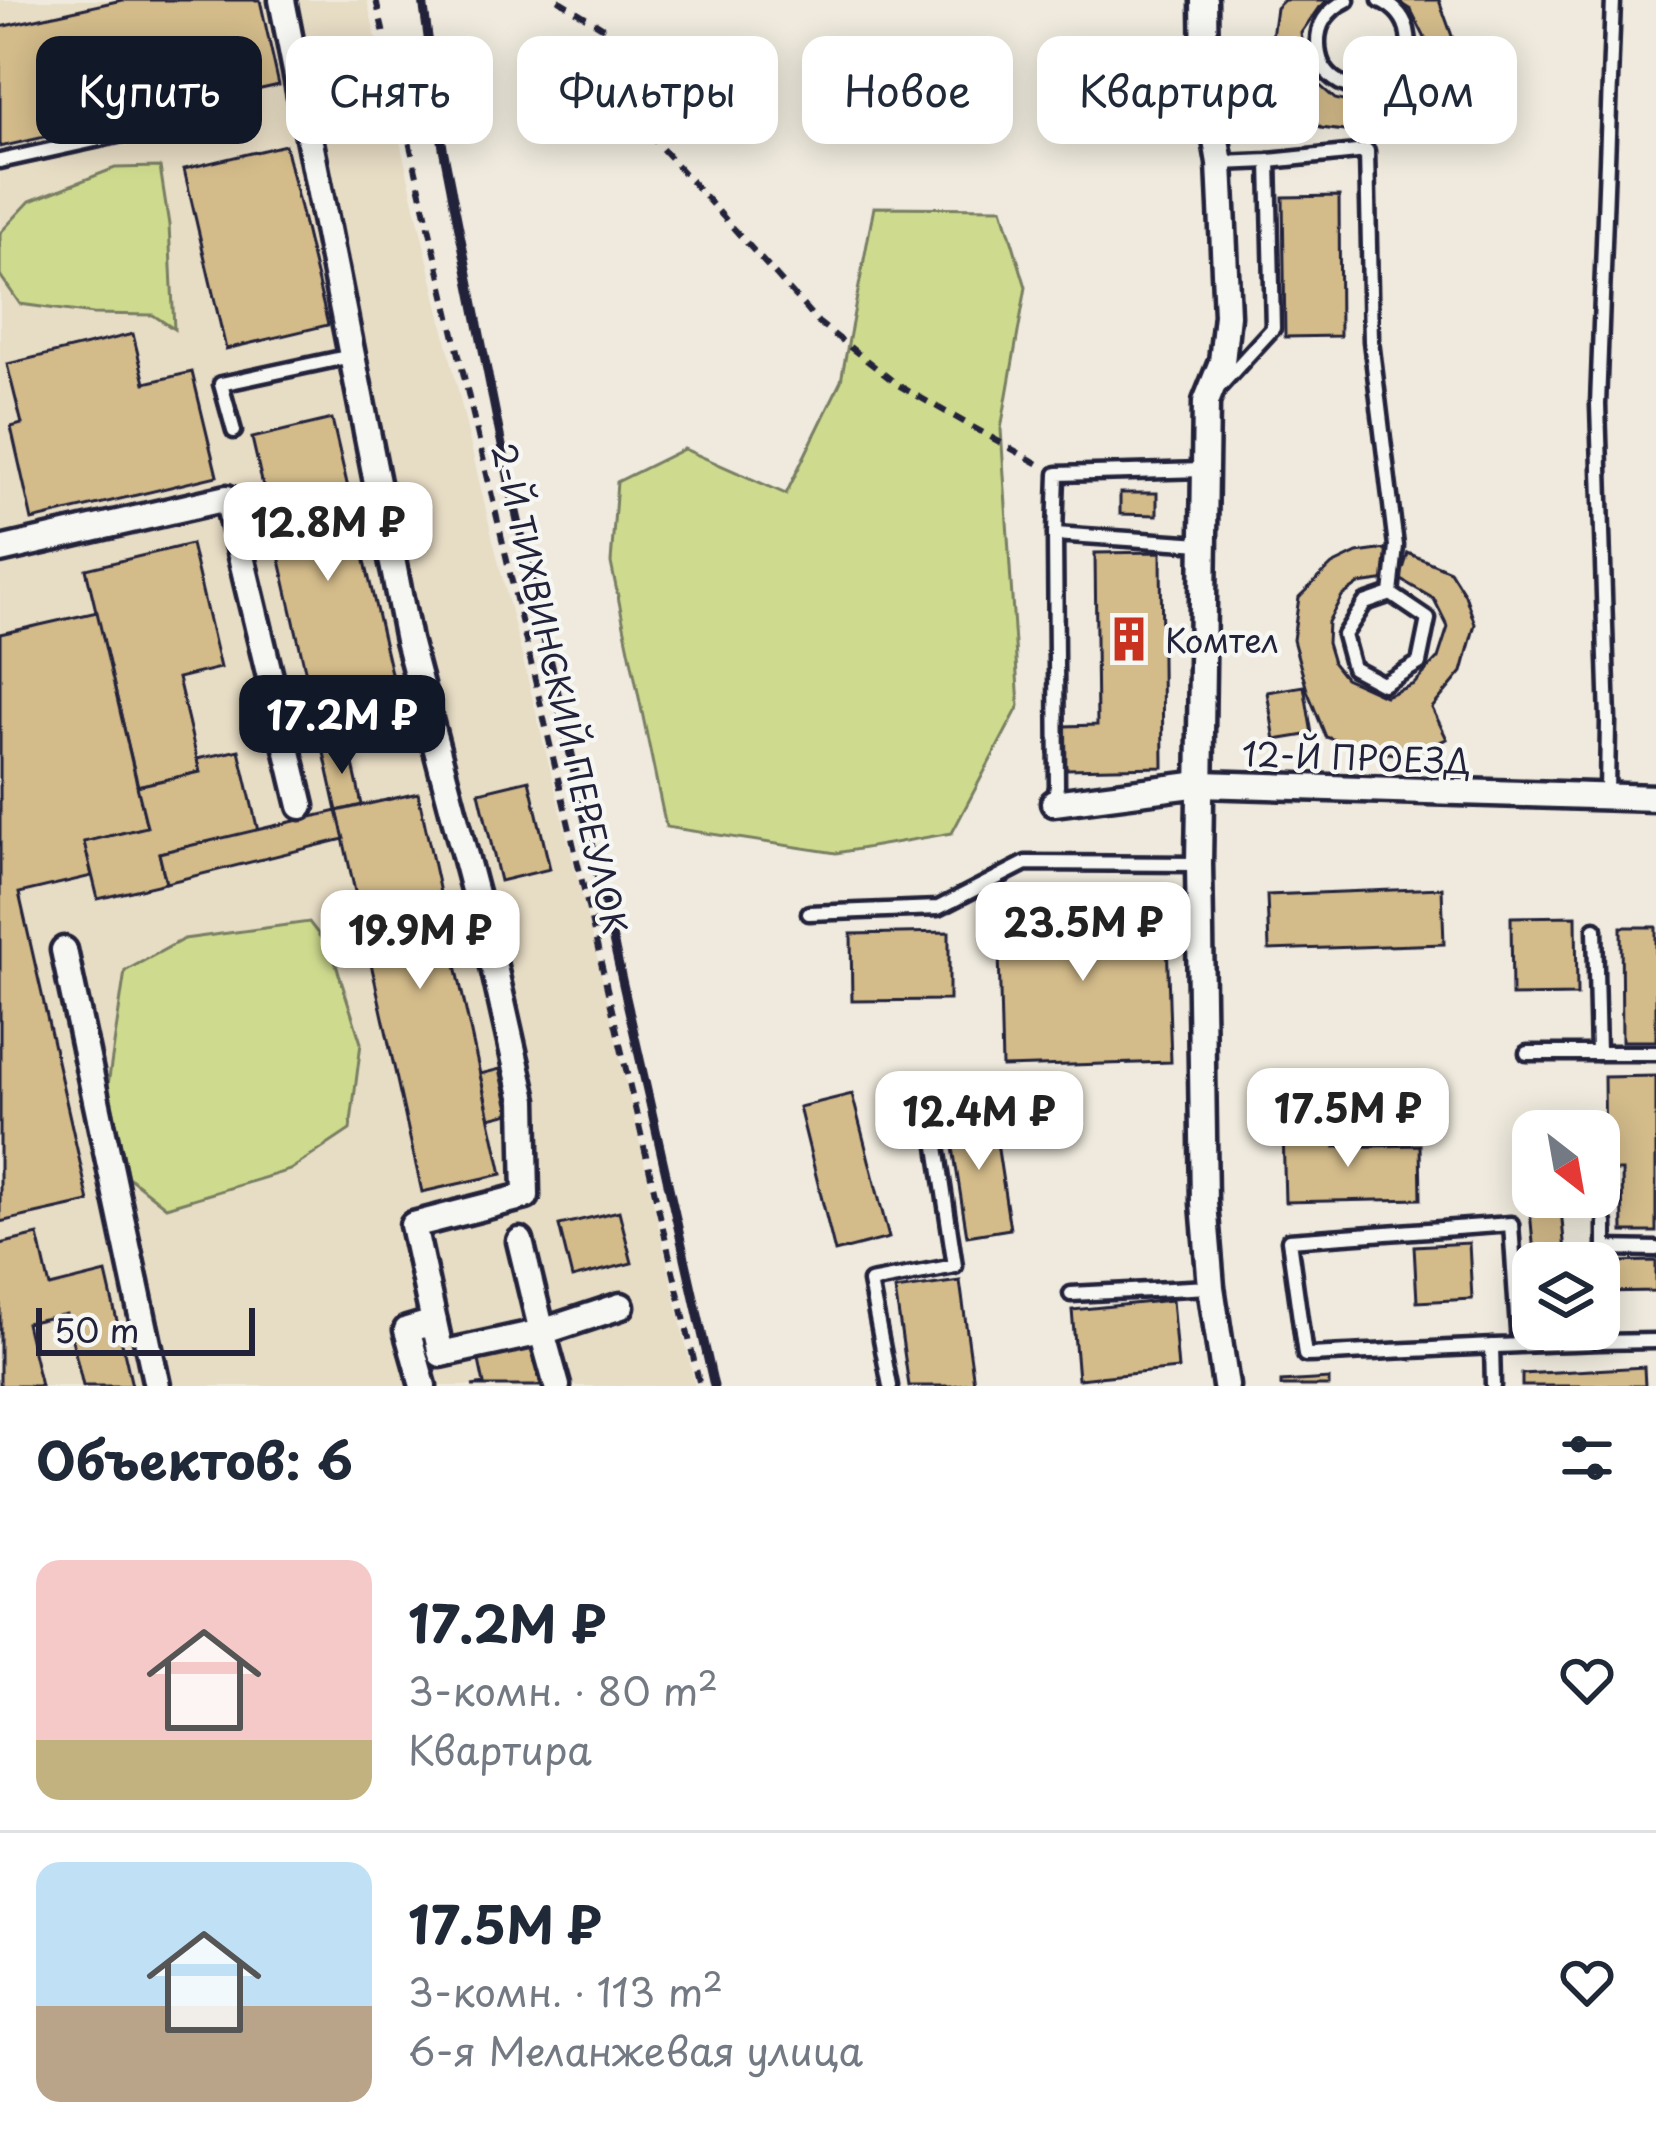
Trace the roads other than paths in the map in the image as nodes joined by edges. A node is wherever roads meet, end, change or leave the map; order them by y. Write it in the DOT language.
graph roads {
  1 [pos="282,0"];
  2 [pos="1204,0"];
  3 [pos="1347,0"];
  4 [pos="1380,0"];
  5 [pos="1612,0"];
  6 [pos="77,144"];
  7 [pos="0,161"];
  8 [pos="1269,161"];
  9 [pos="1220,163"];
  10 [pos="351,356"];
  11 [pos="1206,402"];
  12 [pos="233,430"];
  13 [pos="1204,470"];
  14 [pos="1054,535"];
  15 [pos="1202,544"];
  16 [pos="0,550"];
  17 [pos="1391,594"];
  18 [pos="1200,784"];
  19 [pos="1607,798"];
  20 [pos="1656,798"];
  21 [pos="1054,803"];
  22 [pos="301,806"];
  23 [pos="1198,864"];
  24 [pos="809,913"];
  25 [pos="1595,929"];
  26 [pos="64,950"];
  27 [pos="1527,1053"];
  28 [pos="1598,1053"];
  29 [pos="1656,1053"];
  30 [pos="933,1120"];
  31 [pos="1605,1223"];
  32 [pos="520,1241"];
  33 [pos="1512,1242"];
  34 [pos="1656,1249"];
  35 [pos="1211,1287"];
  36 [pos="1071,1294"];
  37 [pos="621,1306"];
  38 [pos="434,1322"];
  39 [pos="542,1332"];
  40 [pos="1656,1341"];
  41 [pos="1620,1342"];
  42 [pos="1512,1345"];
  43 [pos="1492,1346"];
  44 [pos="157,1386"];
  45 [pos="423,1386"];
  46 [pos="557,1386"];
  47 [pos="890,1386"];
  48 [pos="1226,1386"];
  49 [pos="1493,1386"];
  1 -- 10 [label="street"];
  2 -- 9 [label="street"];
  3 -- 4 [label="lane"];
  5 -- 19 [label="lane"];
  6 -- 7 [label="lane"];
  8 -- 9 [label="lane"];
  8 -- 11 [label="lane"];
  8 -- 17 [label="lane"];
  9 -- 11 [label="street"];
  10 -- 12 [label="lane"];
  10 -- 38 [label="street"];
  11 -- 13 [label="street"];
  13 -- 14 [label="lane"];
  13 -- 15 [label="street"];
  14 -- 15 [label="lane"];
  14 -- 21 [label="lane"];
  15 -- 18 [label="street"];
  16 -- 22 [label="street"];
  17 -- 17 [label="lane"];
  18 -- 19 [label="street, 12-Й ПРОЕЗД"];
  18 -- 21 [label="street, 12-Й ПРОЕЗД"];
  18 -- 23 [label="street"];
  19 -- 20 [label="street, 12-Й ПРОЕЗД"];
  23 -- 24 [label="lane"];
  23 -- 35 [label="street"];
  25 -- 28 [label="lane"];
  26 -- 44 [label="street"];
  27 -- 28 [label="lane"];
  28 -- 29 [label="lane"];
  30 -- 47 [label="lane"];
  31 -- 34 [label="lane"];
  32 -- 39 [label="street"];
  33 -- 43 [label="lane"];
  35 -- 36 [label="lane"];
  35 -- 48 [label="street"];
  37 -- 39 [label="street"];
  38 -- 39 [label="street"];
  38 -- 45 [label="street"];
  39 -- 46 [label="street"];
  40 -- 41 [label="lane"];
  42 -- 43 [label="lane"];
  43 -- 49 [label="lane"];
}
